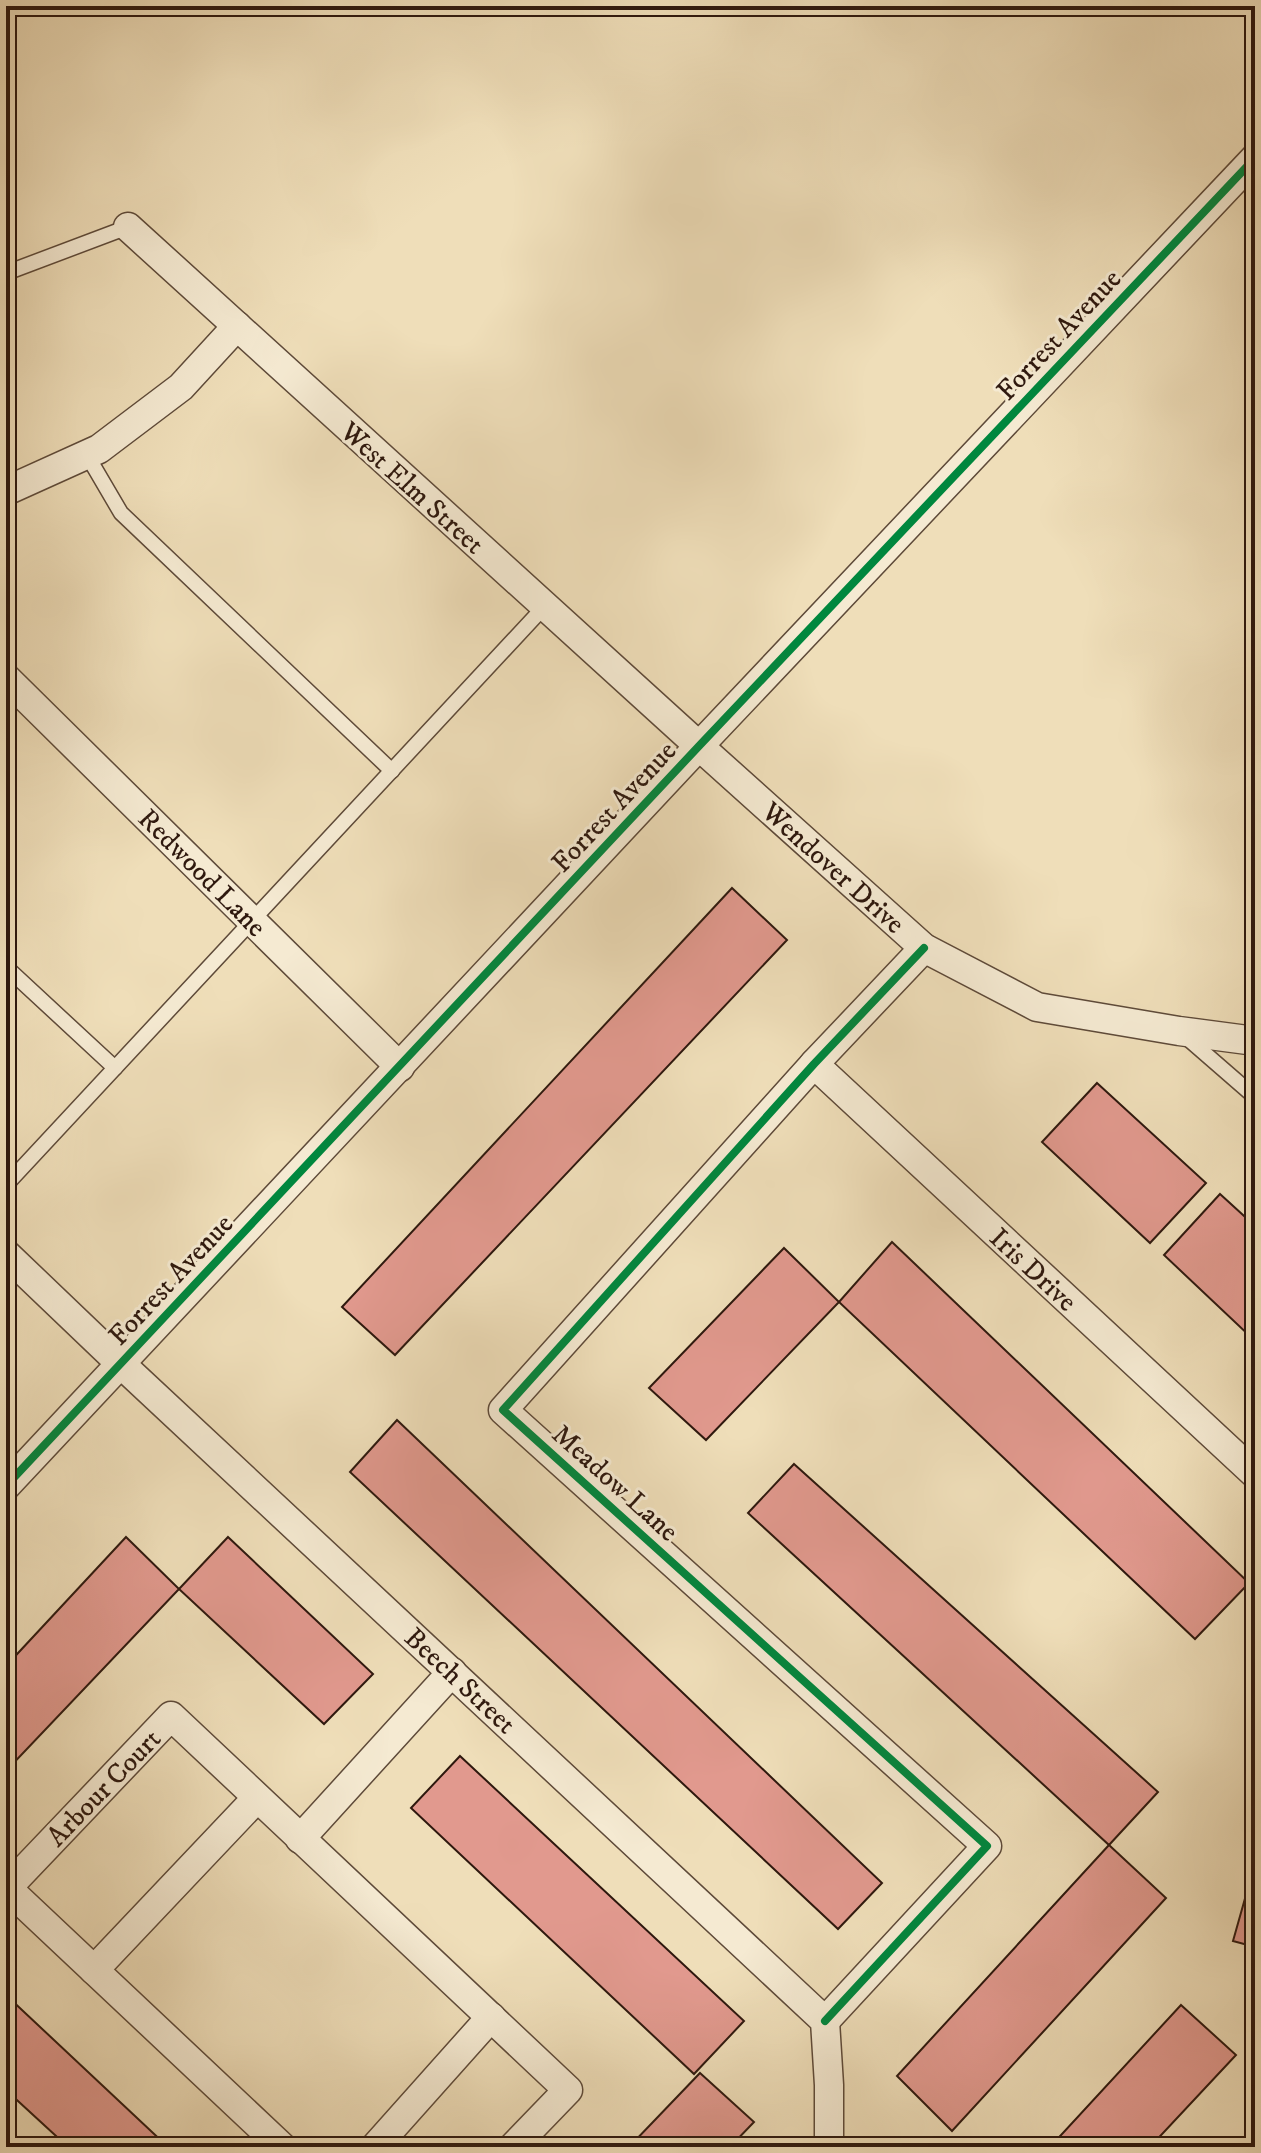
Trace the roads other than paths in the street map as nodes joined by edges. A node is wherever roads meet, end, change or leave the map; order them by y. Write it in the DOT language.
graph roads {
  1 [pos="1255,158"];
  2 [pos="128,227"];
  3 [pos="6,273"];
  4 [pos="237,326"];
  5 [pos="87,455"];
  6 [pos="6,491"];
  7 [pos="544,607"];
  8 [pos="6,678"];
  9 [pos="699,746"];
  10 [pos="392,771"];
  11 [pos="253,921"];
  12 [pos="924,948"];
  13 [pos="6,967"];
  14 [pos="1179,1031"];
  15 [pos="1255,1041"];
  16 [pos="814,1064"];
  17 [pos="400,1067"];
  18 [pos="115,1068"];
  19 [pos="1255,1097"];
  20 [pos="6,1185"];
  21 [pos="6,1254"];
  22 [pos="121,1364"];
  23 [pos="1255,1474"];
  24 [pos="6,1486"];
  25 [pos="452,1672"];
  26 [pos="257,1798"];
  27 [pos="300,1839"];
  28 [pos="94,1970"];
  29 [pos="491,2017"];
  30 [pos="825,2021"];
  31 [pos="282,2147"];
  32 [pos="375,2147"];
  33 [pos="513,2147"];
  34 [pos="829,2147"];
  1 -- 9 [label="street, Forrest Avenue"];
  2 -- 3 [label="lane"];
  2 -- 4 [label="street, West Elm Street"];
  4 -- 5 [label="street"];
  4 -- 7 [label="street, West Elm Street"];
  5 -- 6 [label="street"];
  5 -- 10 [label="lane"];
  7 -- 9 [label="street, West Elm Street"];
  7 -- 10 [label="lane"];
  8 -- 11 [label="street, Redwood Lane"];
  9 -- 12 [label="street, Wendover Drive"];
  9 -- 17 [label="street, Forrest Avenue"];
  10 -- 11 [label="lane"];
  11 -- 17 [label="street, Redwood Lane"];
  11 -- 18 [label="lane"];
  12 -- 14 [label="street, Wendover Drive"];
  12 -- 16 [label="street, Meadow Lane"];
  13 -- 18 [label="lane"];
  14 -- 15 [label="street, Wendover Drive"];
  14 -- 19 [label="lane"];
  16 -- 23 [label="street, Iris Drive"];
  16 -- 30 [label="street, Meadow Lane"];
  17 -- 22 [label="street, Forrest Avenue"];
  18 -- 20 [label="lane"];
  21 -- 22 [label="street, Beech Street"];
  22 -- 24 [label="street, Forrest Avenue"];
  22 -- 25 [label="street, Beech Street"];
  25 -- 27 [label="street"];
  25 -- 30 [label="street, Beech Street"];
  26 -- 27 [label="street, Arbour Court"];
  26 -- 28 [label="street"];
  26 -- 28 [label="street, Arbour Court"];
  27 -- 29 [label="street, Arbour Court"];
  28 -- 31 [label="street, Arbour Court"];
  29 -- 32 [label="street"];
  29 -- 33 [label="street, Arbour Court"];
  30 -- 34 [label="street"];
}
